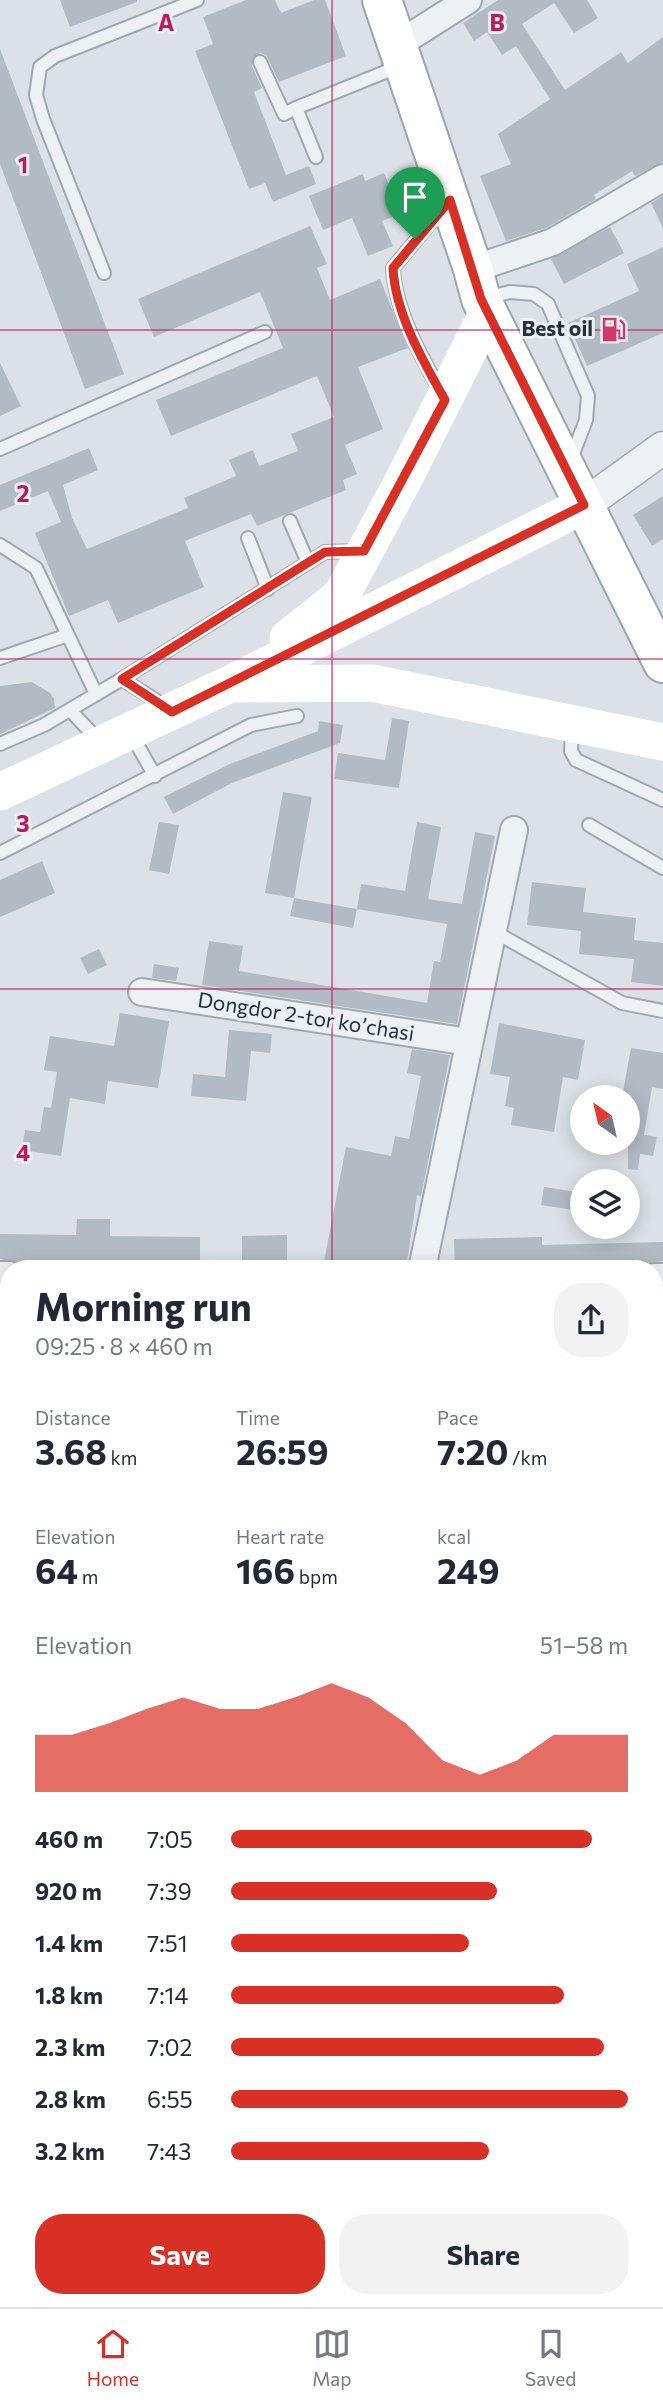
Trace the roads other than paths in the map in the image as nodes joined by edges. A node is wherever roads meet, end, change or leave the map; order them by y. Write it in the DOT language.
graph roads {
  1 [pos="197,0"];
  2 [pos="382,0"];
  3 [pos="468,0"];
  4 [pos="400,55"];
  5 [pos="260,62"];
  6 [pos="296,108"];
  7 [pos="316,157"];
  8 [pos="663,178"];
  9 [pos="450,200"];
  10 [pos="104,273"];
  11 [pos="481,293"];
  12 [pos="265,332"];
  13 [pos="445,400"];
  14 [pos="0,449"];
  15 [pos="662,451"];
  16 [pos="566,469"];
  17 [pos="584,505"];
  18 [pos="290,521"];
  19 [pos="247,538"];
  20 [pos="0,545"];
  21 [pos="364,551"];
  22 [pos="307,563"];
  23 [pos="268,589"];
  24 [pos="68,635"];
  25 [pos="0,658"];
  26 [pos="663,663"];
  27 [pos="122,679"];
  28 [pos="230,684"];
  29 [pos="96,694"];
  30 [pos="70,710"];
  31 [pos="172,712"];
  32 [pos="297,716"];
  33 [pos="573,724"];
  34 [pos="116,738"];
  35 [pos="663,742"];
  36 [pos="0,744"];
  37 [pos="155,776"];
  38 [pos="0,792"];
  39 [pos="663,800"];
  40 [pos="589,825"];
  41 [pos="514,830"];
  42 [pos="0,853"];
  43 [pos="663,868"];
  44 [pos="493,931"];
  45 [pos="142,992"];
  46 [pos="663,1011"];
  47 [pos="469,1042"];
  48 [pos="424,1260"];
  1 -- 10 [label="lane"];
  2 -- 4 [label="main road"];
  3 -- 4 [label="street"];
  4 -- 6 [label="lane"];
  4 -- 9 [label="main road"];
  5 -- 6 [label="lane"];
  6 -- 7 [label="lane"];
  8 -- 11 [label="street"];
  9 -- 11 [label="main road"];
  9 -- 13 [label="lane"];
  11 -- 13 [label="main road"];
  11 -- 16 [label="main road"];
  11 -- 16 [label="lane"];
  12 -- 14 [label="lane"];
  13 -- 21 [label="main road"];
  15 -- 17 [label="street"];
  16 -- 17 [label="main road"];
  17 -- 26 [label="main road"];
  17 -- 28 [label="main road"];
  18 -- 22 [label="lane"];
  19 -- 23 [label="lane"];
  20 -- 24 [label="lane"];
  21 -- 22 [label="lane"];
  21 -- 28 [label="main road"];
  22 -- 23 [label="lane"];
  23 -- 27 [label="lane"];
  24 -- 25 [label="lane"];
  24 -- 29 [label="lane"];
  27 -- 29 [label="lane"];
  27 -- 31 [label="lane"];
  28 -- 31 [label="main road"];
  28 -- 33 [label="main road"];
  29 -- 30 [label="lane"];
  30 -- 34 [label="lane"];
  30 -- 36 [label="lane"];
  31 -- 34 [label="main road"];
  32 -- 37 [label="lane"];
  33 -- 35 [label="main road"];
  33 -- 39 [label="lane"];
  34 -- 37 [label="lane"];
  34 -- 38 [label="main road"];
  37 -- 42 [label="lane"];
  40 -- 43 [label="lane"];
  41 -- 44 [label="street"];
  44 -- 46 [label="lane"];
  44 -- 47 [label="street"];
  45 -- 47 [label="street, Dongdor 2-tor koʼchasi"];
  47 -- 48 [label="street"];
}
